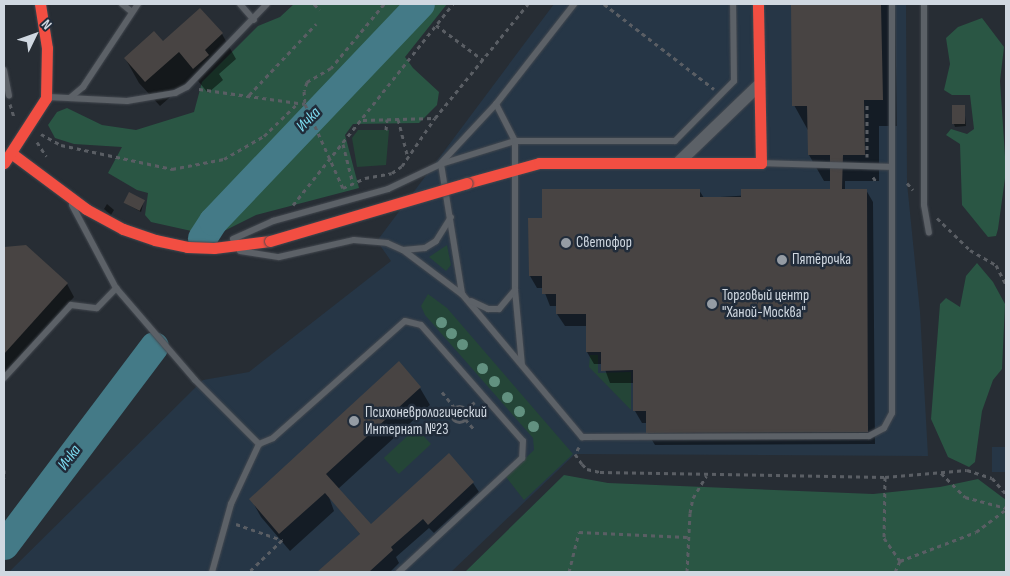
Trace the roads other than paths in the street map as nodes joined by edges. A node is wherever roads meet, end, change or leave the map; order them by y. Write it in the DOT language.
graph roads {
  1 [pos="40,4"];
  2 [pos="122,4"];
  3 [pos="138,4"];
  4 [pos="240,4"];
  5 [pos="266,4"];
  6 [pos="574,4"];
  7 [pos="733,4"];
  8 [pos="758,4"];
  9 [pos="892,4"];
  10 [pos="924,4"];
  11 [pos="132,12"];
  12 [pos="254,20"];
  13 [pos="4,70"];
  14 [pos="758,86"];
  15 [pos="8,96"];
  16 [pos="71,97"];
  17 [pos="46,98"];
  18 [pos="496,104"];
  19 [pos="515,141"];
  20 [pos="11,153"];
  21 [pos="679,162"];
  22 [pos="4,163"];
  23 [pos="761,163"];
  24 [pos="440,164"];
  25 [pos="892,167"];
  26 [pos="67,195"];
  27 [pos="452,216"];
  28 [pos="929,233"];
  29 [pos="214,248"];
  30 [pos="403,250"];
  31 [pos="116,288"];
  32 [pos="516,290"];
  33 [pos="462,294"];
  34 [pos="522,366"];
  35 [pos="4,378"];
  36 [pos="259,444"];
  37 [pos="212,572"];
  38 [pos="400,572"];
  1 -- 17 [label="street"];
  2 -- 11 [label="lane"];
  3 -- 11 [label="lane"];
  4 -- 12 [label="lane"];
  5 -- 12 [label="lane"];
  6 -- 18 [label="lane"];
  7 -- 19 [label="lane"];
  8 -- 14 [label="street"];
  9 -- 25 [label="lane"];
  10 -- 28 [label="lane"];
  11 -- 16 [label="lane"];
  12 -- 16 [label="lane"];
  13 -- 15 [label="lane"];
  14 -- 21 [label="street"];
  14 -- 23 [label="street"];
  16 -- 17 [label="lane"];
  17 -- 20 [label="street"];
  18 -- 19 [label="lane"];
  18 -- 24 [label="lane"];
  19 -- 24 [label="lane"];
  19 -- 32 [label="lane"];
  20 -- 22 [label="street"];
  20 -- 26 [label="street"];
  21 -- 23 [label="street"];
  21 -- 29 [label="street, bridge"];
  23 -- 25 [label="lane"];
  24 -- 27 [label="lane"];
  24 -- 29 [label="lane"];
  25 -- 34 [label="lane"];
  26 -- 29 [label="street"];
  26 -- 31 [label="lane"];
  27 -- 30 [label="lane"];
  27 -- 33 [label="lane"];
  29 -- 30 [label="lane"];
  30 -- 33 [label="lane"];
  31 -- 35 [label="lane"];
  31 -- 36 [label="lane"];
  32 -- 33 [label="lane"];
  32 -- 34 [label="lane"];
  33 -- 34 [label="lane"];
  36 -- 37 [label="lane"];
  36 -- 38 [label="lane"];
}
